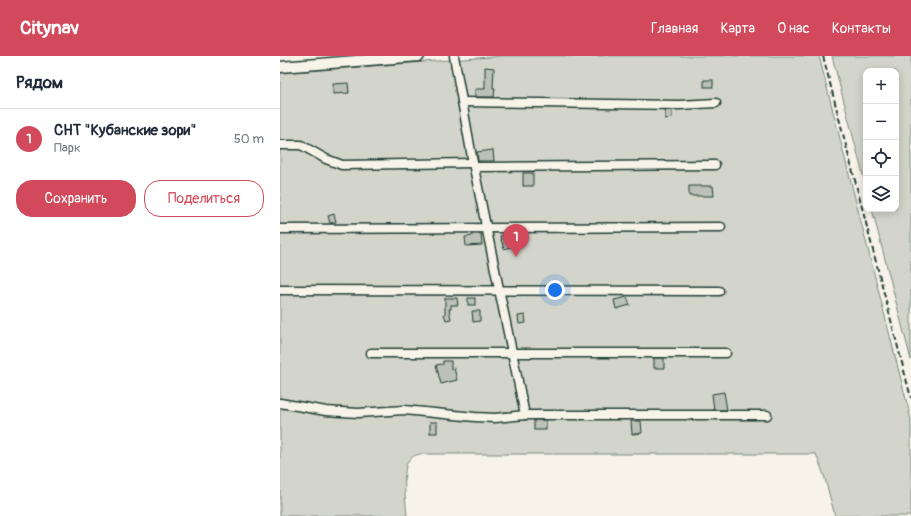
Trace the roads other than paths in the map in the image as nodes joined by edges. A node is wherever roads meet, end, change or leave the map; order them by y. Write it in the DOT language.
graph roads {
  1 [pos="419,56"];
  2 [pos="454,56"];
  3 [pos="320,60"];
  4 [pos="280,67"];
  5 [pos="462,102"];
  6 [pos="716,103"];
  7 [pos="280,145"];
  8 [pos="473,165"];
  9 [pos="715,165"];
  10 [pos="721,227"];
  11 [pos="280,229"];
  12 [pos="487,229"];
  13 [pos="280,290"];
  14 [pos="499,291"];
  15 [pos="719,291"];
  16 [pos="371,353"];
  17 [pos="512,353"];
  18 [pos="726,353"];
  19 [pos="280,403"];
  20 [pos="767,414"];
  21 [pos="525,415"];
  1 -- 3 [label="main road"];
  2 -- 5 [label="lane"];
  3 -- 4 [label="main road"];
  5 -- 6 [label="lane"];
  5 -- 8 [label="lane"];
  7 -- 8 [label="lane"];
  8 -- 9 [label="lane"];
  8 -- 12 [label="lane"];
  10 -- 12 [label="lane"];
  11 -- 12 [label="lane"];
  12 -- 14 [label="lane"];
  13 -- 14 [label="lane"];
  14 -- 15 [label="lane"];
  14 -- 17 [label="lane"];
  16 -- 17 [label="lane"];
  17 -- 18 [label="lane"];
  17 -- 21 [label="lane"];
  19 -- 21 [label="lane"];
  20 -- 21 [label="lane"];
}
